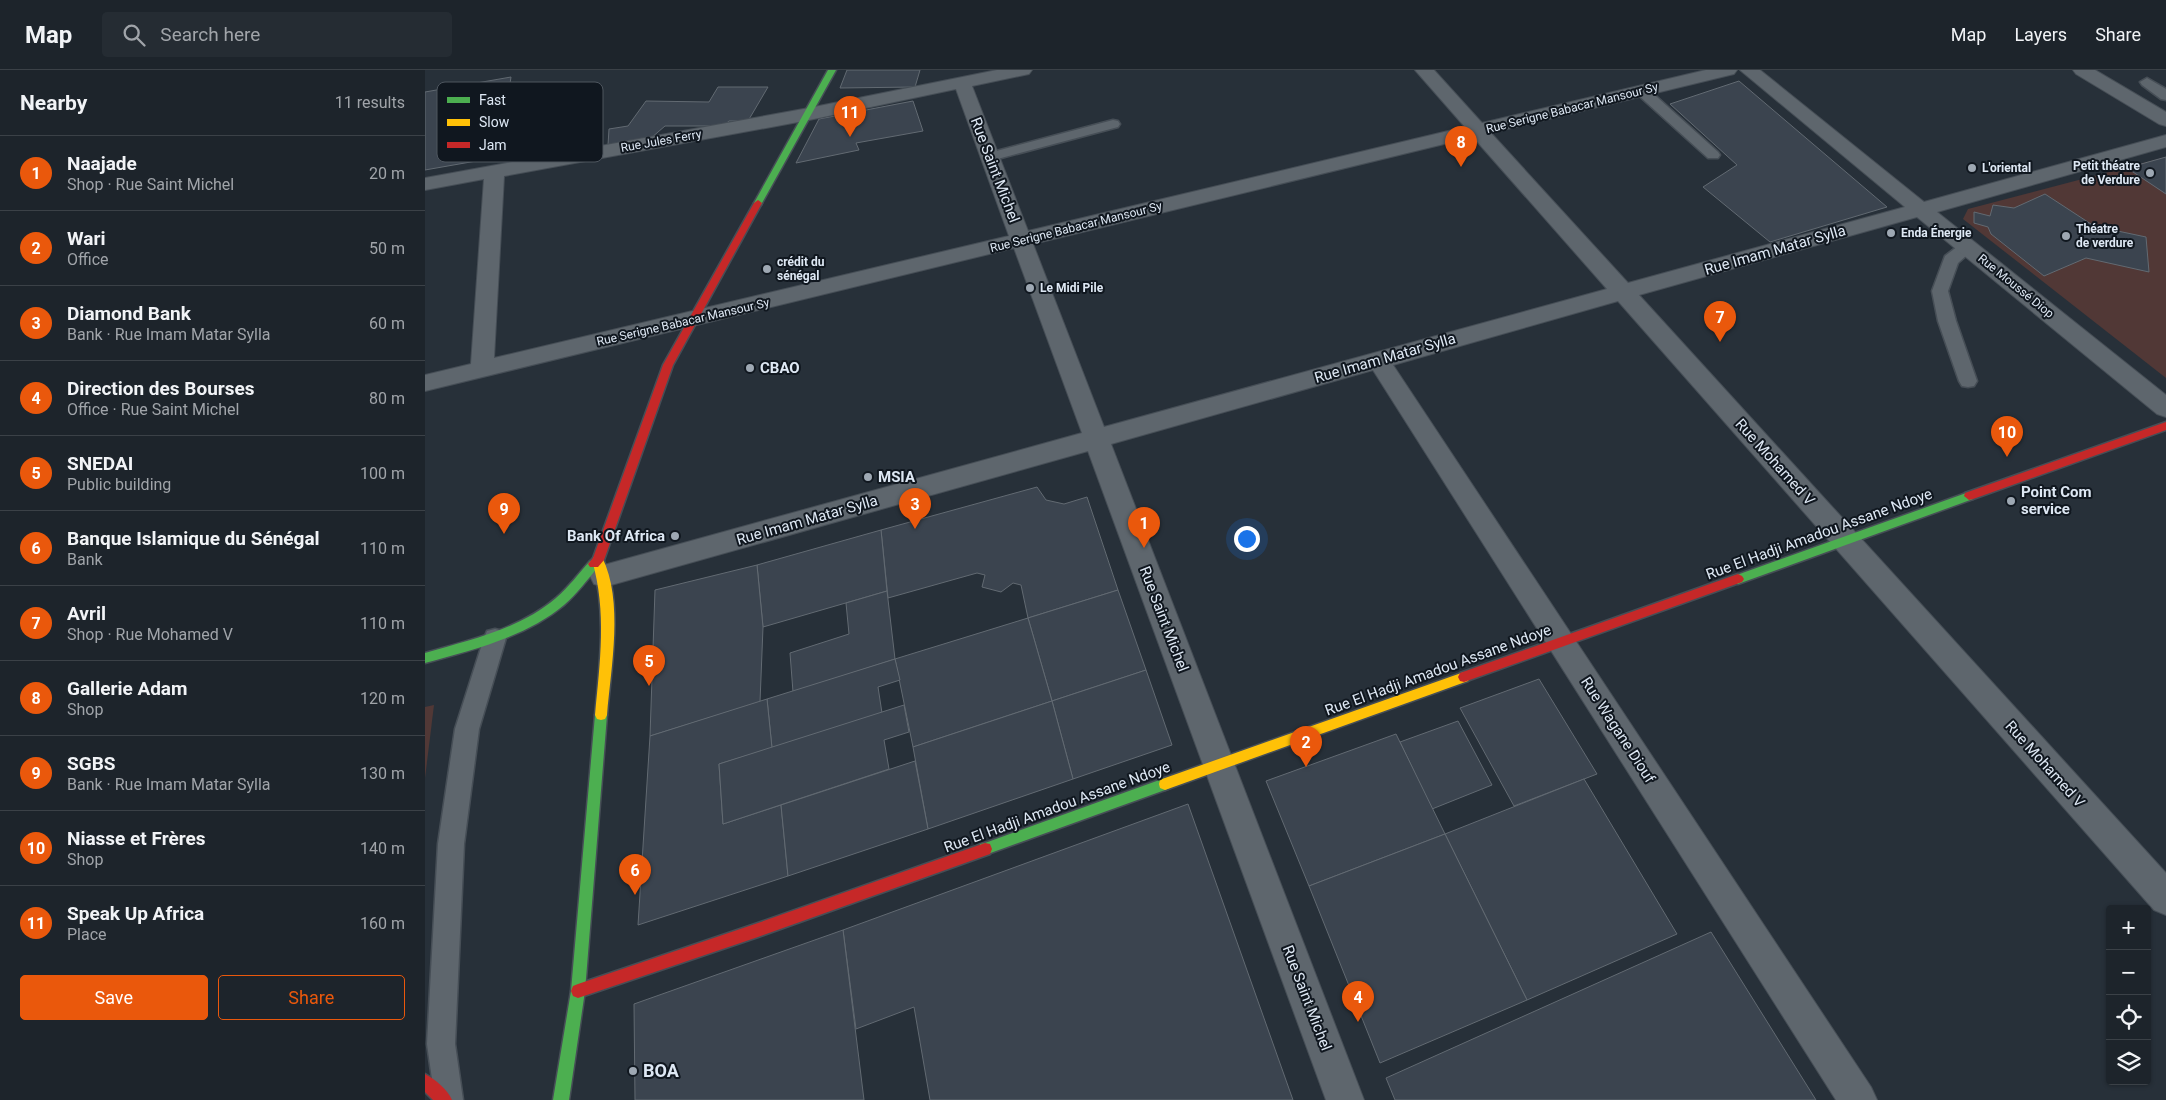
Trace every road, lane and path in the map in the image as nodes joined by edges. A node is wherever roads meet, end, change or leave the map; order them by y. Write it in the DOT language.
graph roads {
  1 [pos="832,70"];
  2 [pos="1023,70"];
  3 [pos="1424,70"];
  4 [pos="1727,70"];
  5 [pos="1749,70"];
  6 [pos="2082,70"];
  7 [pos="962,82"];
  8 [pos="2147,82"];
  9 [pos="1642,91"];
  10 [pos="2166,96"];
  11 [pos="809,114"];
  12 [pos="2166,120"];
  13 [pos="1113,124"];
  14 [pos="1478,131"];
  15 [pos="2166,141"];
  16 [pos="603,151"];
  17 [pos="1713,155"];
  18 [pos="990,157"];
  19 [pos="544,162"];
  20 [pos="494,171"];
  21 [pos="425,184"];
  22 [pos="1921,209"];
  23 [pos="1022,241"];
  24 [pos="1968,247"];
  25 [pos="1623,292"];
  26 [pos="694,319"];
  27 [pos="1378,360"];
  28 [pos="482,370"];
  29 [pos="1968,381"];
  30 [pos="425,384"];
  31 [pos="2166,408"];
  32 [pos="2166,426"];
  33 [pos="1096,439"];
  34 [pos="1845,540"];
  35 [pos="601,568"];
  36 [pos="495,638"];
  37 [pos="1561,642"];
  38 [pos="425,658"];
  39 [pos="1219,765"];
  40 [pos="2166,898"];
  41 [pos="579,992"];
  42 [pos="425,1082"];
  43 [pos="444,1100"];
  44 [pos="449,1100"];
  45 [pos="561,1100"];
  46 [pos="1345,1100"];
  47 [pos="1857,1100"];
  1 -- 11 [label="street"];
  2 -- 7 [label="street, Rue Jules Ferry"];
  3 -- 14 [label="street, Rue Mohamed V"];
  4 -- 9 [label="street, Rue Serigne Babacar Mansour Sy"];
  5 -- 22 [label="street, Rue Moussé Diop"];
  6 -- 12 [label="street"];
  7 -- 11 [label="street, Rue Jules Ferry"];
  7 -- 18 [label="street, Rue Saint Michel"];
  8 -- 10 [label="lane"];
  9 -- 14 [label="street, Rue Serigne Babacar Mansour Sy"];
  9 -- 17 [label="lane"];
  11 -- 16 [label="street, Rue Jules Ferry"];
  11 -- 26 [label="street"];
  13 -- 18 [label="lane"];
  14 -- 23 [label="street, Rue Serigne Babacar Mansour Sy"];
  14 -- 25 [label="street, Rue Mohamed V"];
  15 -- 22 [label="street, Rue Imam Matar Sylla"];
  18 -- 23 [label="street, Rue Saint Michel"];
  19 -- 20 [label="street, Rue Jules Ferry"];
  20 -- 21 [label="street, Rue Jules Ferry"];
  20 -- 28 [label="street"];
  22 -- 24 [label="street, Rue Moussé Diop"];
  22 -- 25 [label="street, Rue Imam Matar Sylla"];
  23 -- 26 [label="street, Rue Serigne Babacar Mansour Sy"];
  23 -- 33 [label="street, Rue Saint Michel"];
  24 -- 29 [label="lane"];
  24 -- 31 [label="street, Rue Moussé Diop"];
  25 -- 27 [label="street, Rue Imam Matar Sylla"];
  25 -- 34 [label="street, Rue Mohamed V"];
  26 -- 28 [label="street, Rue Serigne Babacar Mansour Sy"];
  26 -- 35 [label="street"];
  27 -- 33 [label="street, Rue Imam Matar Sylla"];
  27 -- 37 [label="street, Rue Wagane Diouf"];
  28 -- 30 [label="street, Rue Serigne Babacar Mansour Sy"];
  32 -- 34 [label="street, Rue El Hadji Amadou Assane Ndoye"];
  33 -- 35 [label="street, Rue Imam Matar Sylla"];
  33 -- 39 [label="street, Rue Saint Michel"];
  34 -- 37 [label="street, Rue El Hadji Amadou Assane Ndoye"];
  34 -- 40 [label="street, Rue Mohamed V"];
  35 -- 36 [label="street"];
  35 -- 41 [label="street"];
  36 -- 38 [label="street"];
  36 -- 44 [label="lane"];
  37 -- 39 [label="street, Rue El Hadji Amadou Assane Ndoye"];
  37 -- 47 [label="street, Rue Wagane Diouf"];
  39 -- 41 [label="street, Rue El Hadji Amadou Assane Ndoye"];
  39 -- 46 [label="street, Rue Saint Michel"];
  41 -- 45 [label="street"];
  42 -- 43 [label="street"];
}
